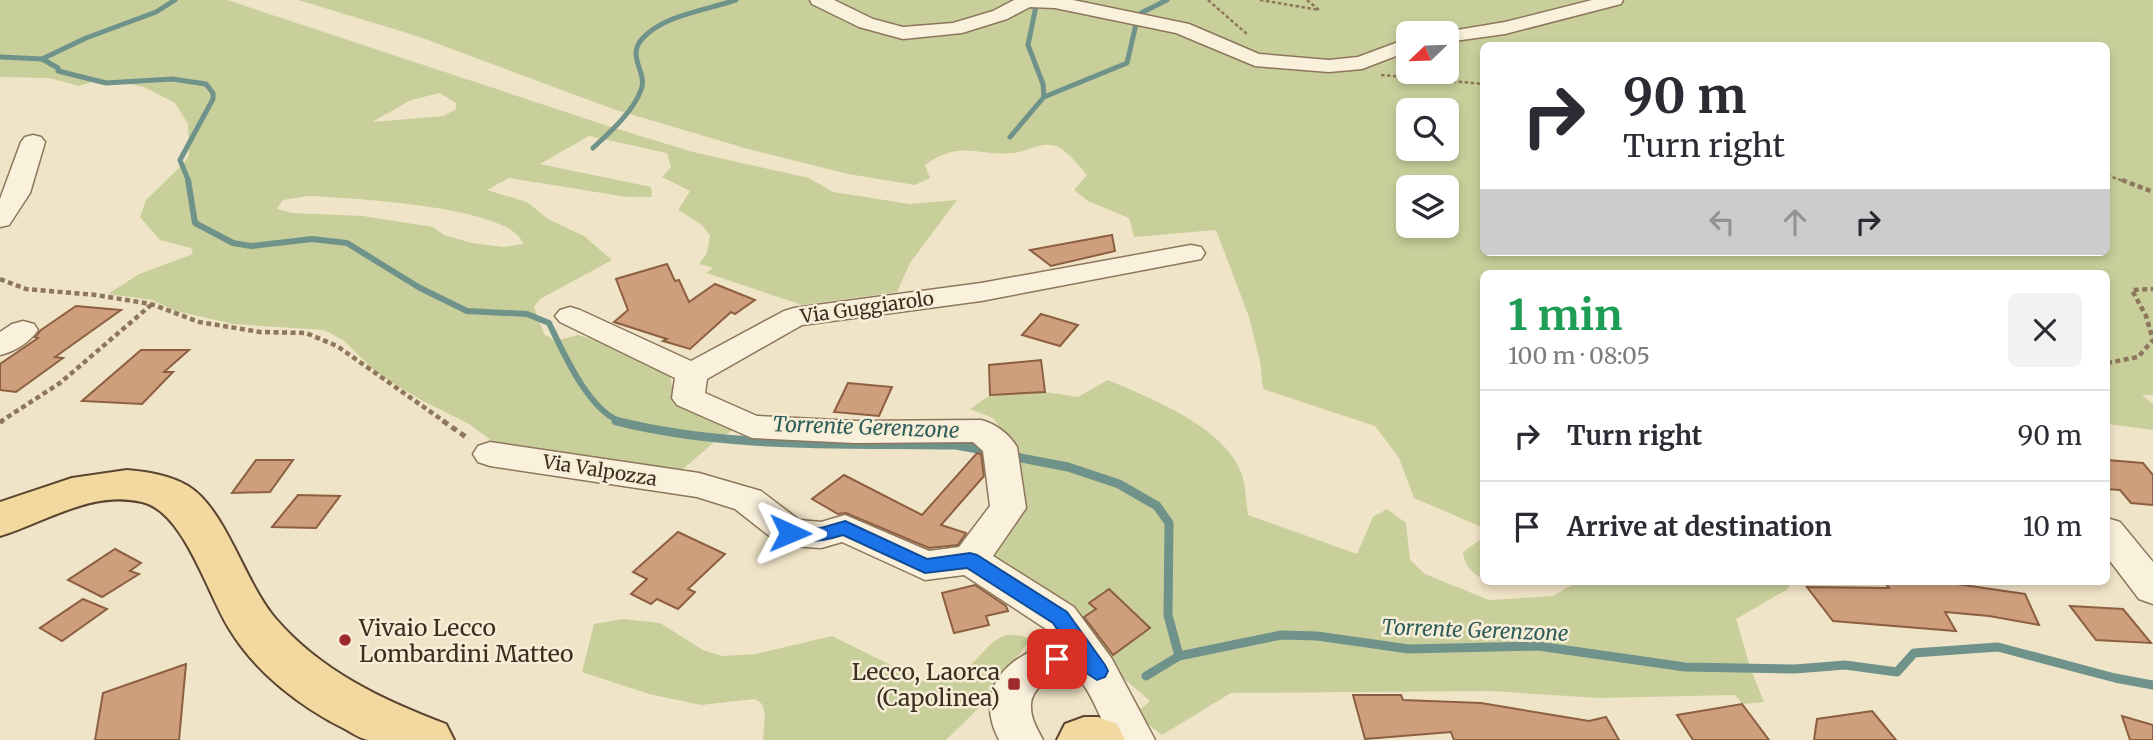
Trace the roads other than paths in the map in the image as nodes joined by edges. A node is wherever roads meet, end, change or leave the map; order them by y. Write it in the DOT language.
graph roads {
  1 [pos="819,0"];
  2 [pos="1614,0"];
  3 [pos="1460,34"];
  4 [pos="1396,49"];
  5 [pos="33,142"];
  6 [pos="0,219"];
  7 [pos="1191,253"];
  8 [pos="570,316"];
  9 [pos="692,374"];
  10 [pos="490,454"];
  11 [pos="0,520"];
  12 [pos="2110,535"];
  13 [pos="970,561"];
  14 [pos="2153,589"];
  15 [pos="1097,671"];
  16 [pos="427,740"];
  17 [pos="1021,740"];
  18 [pos="1084,740"];
  19 [pos="1098,740"];
  20 [pos="1133,740"];
  1 -- 4 [label="street"];
  2 -- 3 [label="street"];
  5 -- 6 [label="street"];
  7 -- 9 [label="street, Via Guggiarolo"];
  8 -- 9 [label="street"];
  9 -- 13 [label="street"];
  10 -- 13 [label="street, Via Valpozza"];
  11 -- 16 [label="main road"];
  12 -- 14 [label="street"];
  13 -- 15 [label="street"];
  15 -- 17 [label="street"];
  15 -- 20 [label="street"];
  18 -- 19 [label="main road"];
}
